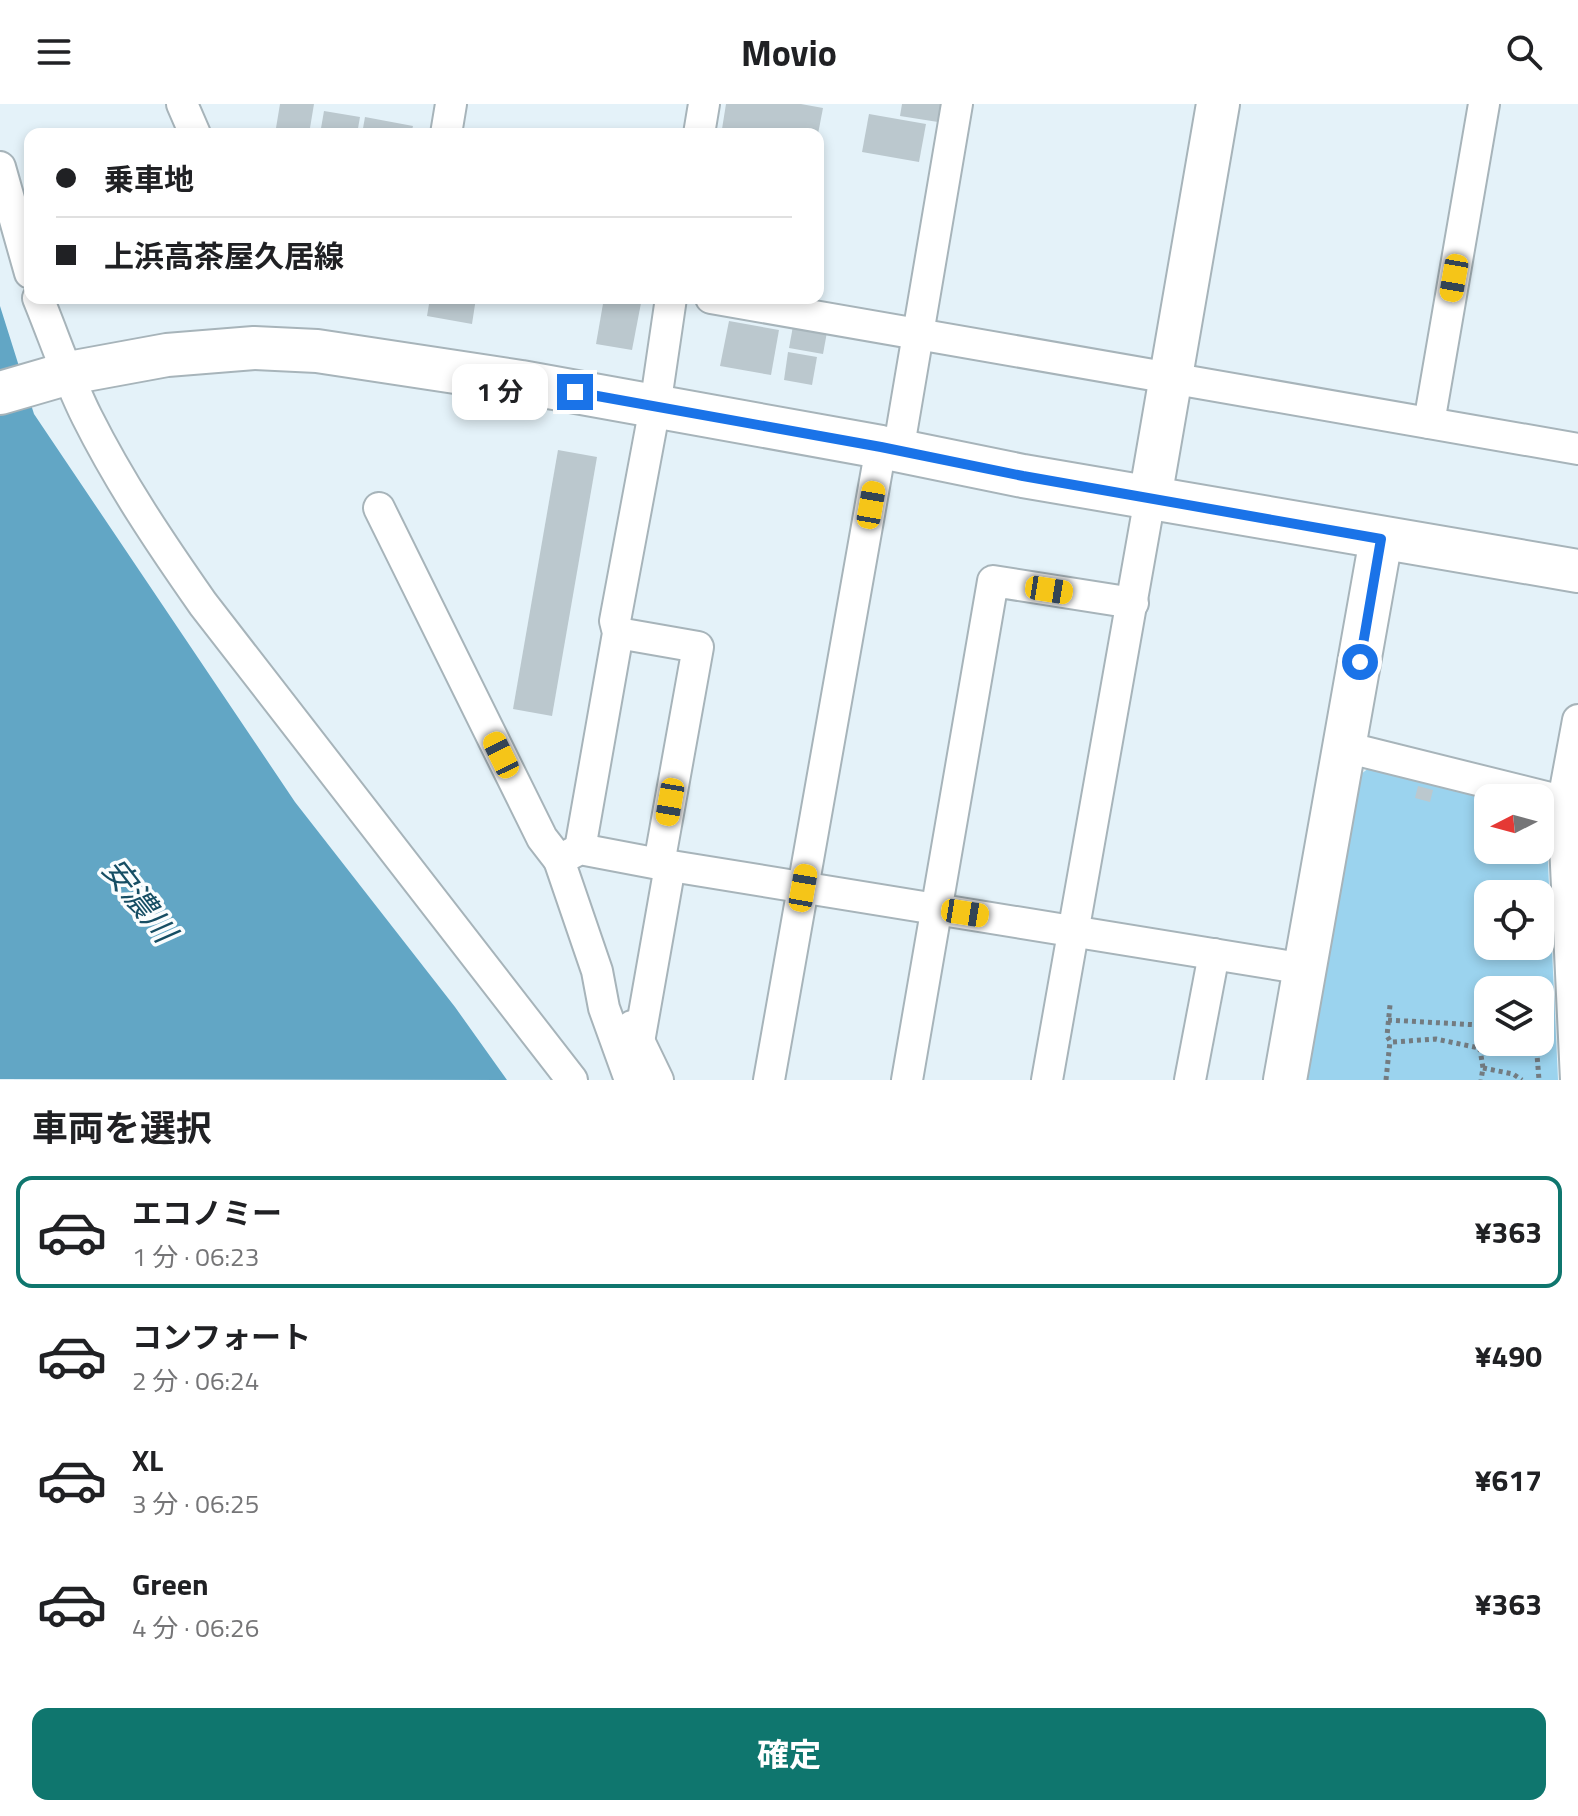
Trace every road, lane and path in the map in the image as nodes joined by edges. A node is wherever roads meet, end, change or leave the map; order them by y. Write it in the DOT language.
graph roads {
  1 [pos="451,104"];
  2 [pos="704,104"];
  3 [pos="957,104"];
  4 [pos="1218,104"];
  5 [pos="1484,104"];
  6 [pos="447,128"];
  7 [pos="700,128"];
  8 [pos="0,167"];
  9 [pos="24,252"];
  10 [pos="40,304"];
  11 [pos="670,304"];
  12 [pos="744,304"];
  13 [pos="918,336"];
  14 [pos="69,373"];
  15 [pos="1171,378"];
  16 [pos="0,393"];
  17 [pos="655,407"];
  18 [pos="1429,423"];
  19 [pos="889,449"];
  20 [pos="1578,449"];
  21 [pos="1150,498"];
  22 [pos="379,508"];
  23 [pos="1381,539"];
  24 [pos="1578,571"];
  25 [pos="1133,603"];
  26 [pos="618,633"];
  27 [pos="1578,720"];
  28 [pos="1345,747"];
  29 [pos="1570,803"];
  30 [pos="569,854"];
  31 [pos="665,865"];
  32 [pos="803,888"];
  33 [pos="937,909"];
  34 [pos="1074,930"];
  35 [pos="1214,954"];
  36 [pos="1305,969"];
  37 [pos="597,971"];
  38 [pos="1390,1005"];
  39 [pos="1388,1020"];
  40 [pos="1474,1025"];
  41 [pos="639,1042"];
  42 [pos="1393,1042"];
  43 [pos="1474,1047"];
  44 [pos="1481,1056"];
  45 [pos="1537,1056"];
  46 [pos="1483,1068"];
  47 [pos="572,1080"];
  48 [pos="630,1080"];
  49 [pos="658,1080"];
  50 [pos="769,1080"];
  51 [pos="907,1080"];
  52 [pos="1047,1080"];
  53 [pos="1190,1080"];
  54 [pos="1285,1080"];
  55 [pos="1386,1080"];
  56 [pos="1481,1080"];
  57 [pos="1522,1080"];
  58 [pos="1539,1080"];
  59 [pos="1576,1080"];
  1 -- 6 [label="street"];
  2 -- 7 [label="street"];
  3 -- 13 [label="street"];
  4 -- 15 [label="main road"];
  5 -- 18 [label="street"];
  8 -- 9 [label="street"];
  10 -- 14 [label="street"];
  11 -- 17 [label="street"];
  12 -- 13 [label="street"];
  13 -- 15 [label="street"];
  13 -- 19 [label="street"];
  14 -- 16 [label="main road"];
  14 -- 17 [label="main road"];
  14 -- 47 [label="street"];
  15 -- 18 [label="street"];
  15 -- 21 [label="main road"];
  17 -- 19 [label="main road"];
  17 -- 26 [label="street"];
  18 -- 20 [label="street"];
  19 -- 21 [label="main road"];
  19 -- 32 [label="street"];
  21 -- 23 [label="main road"];
  21 -- 25 [label="street"];
  22 -- 30 [label="street"];
  23 -- 24 [label="main road"];
  23 -- 28 [label="main road"];
  25 -- 33 [label="street"];
  25 -- 34 [label="street"];
  26 -- 30 [label="street"];
  26 -- 31 [label="street"];
  27 -- 29 [label="street"];
  28 -- 29 [label="street"];
  28 -- 36 [label="main road"];
  29 -- 59 [label="street"];
  30 -- 31 [label="street"];
  30 -- 37 [label="street"];
  31 -- 32 [label="street"];
  31 -- 41 [label="street"];
  32 -- 33 [label="street"];
  32 -- 50 [label="street"];
  33 -- 34 [label="street"];
  33 -- 51 [label="street"];
  34 -- 35 [label="street"];
  34 -- 52 [label="street"];
  35 -- 36 [label="street"];
  35 -- 53 [label="street"];
  36 -- 54 [label="main road"];
  37 -- 41 [label="street"];
  37 -- 48 [label="street"];
  38 -- 39 [label="path"];
  39 -- 40 [label="path"];
  39 -- 55 [label="path"];
  41 -- 49 [label="street"];
  42 -- 43 [label="path"];
  44 -- 46 [label="path"];
  45 -- 58 [label="path"];
  46 -- 56 [label="path"];
  46 -- 57 [label="path"];
}
